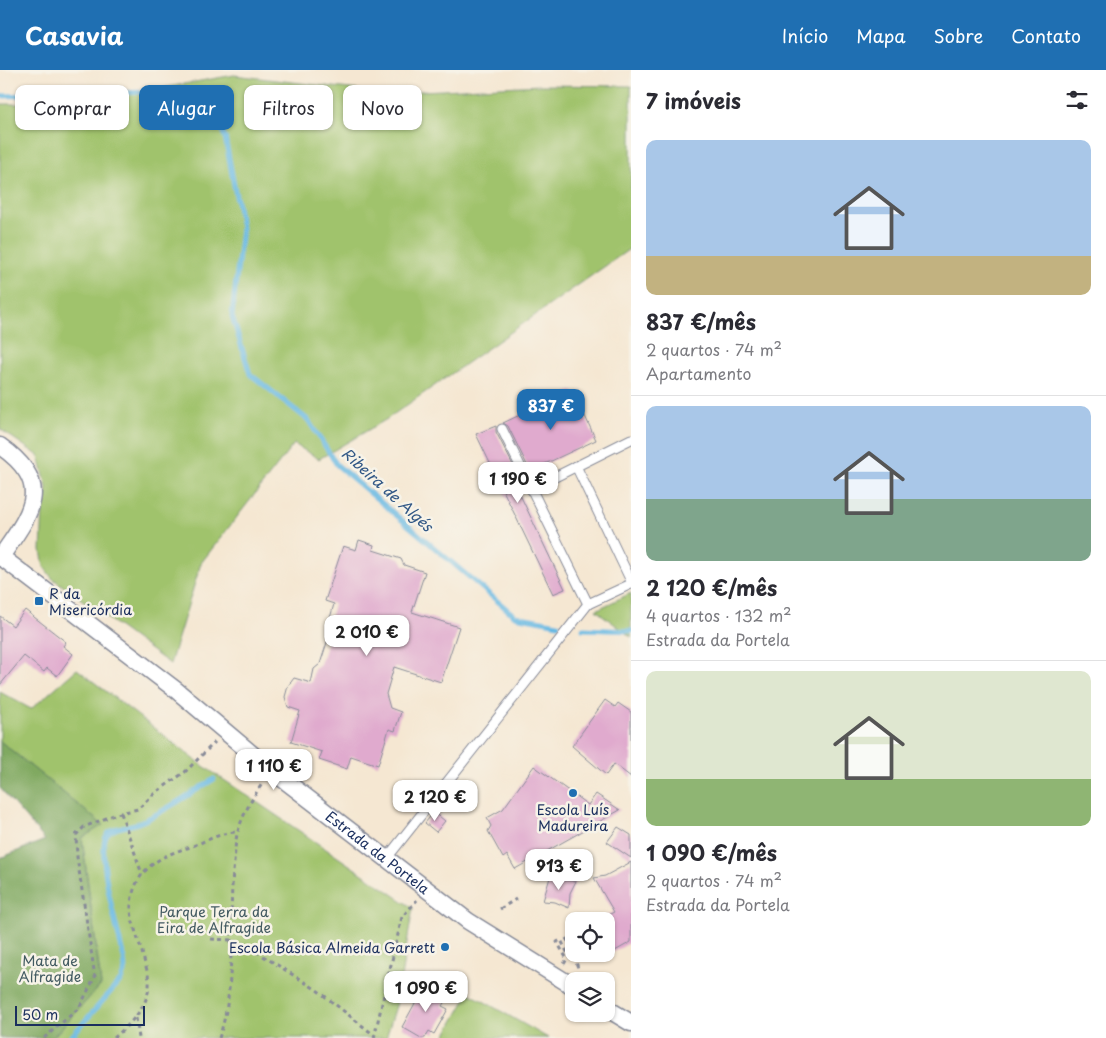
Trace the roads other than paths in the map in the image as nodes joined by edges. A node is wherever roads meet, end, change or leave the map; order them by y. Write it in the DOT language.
graph roads {
  1 [pos="502,429"];
  2 [pos="631,439"];
  3 [pos="0,446"];
  4 [pos="576,466"];
  5 [pos="531,489"];
  6 [pos="0,557"];
  7 [pos="631,582"];
  8 [pos="588,604"];
  9 [pos="387,858"];
  10 [pos="565,981"];
  11 [pos="615,1013"];
  12 [pos="631,1023"];
  1 -- 5 [label="lane"];
  2 -- 4 [label="lane"];
  3 -- 6 [label="street"];
  4 -- 5 [label="lane"];
  4 -- 7 [label="lane"];
  5 -- 8 [label="lane"];
  6 -- 9 [label="street, Estrada da Portela"];
  7 -- 8 [label="lane"];
  8 -- 9 [label="lane"];
  9 -- 10 [label="street, Estrada da Portela"];
  11 -- 12 [label="street"];
}
